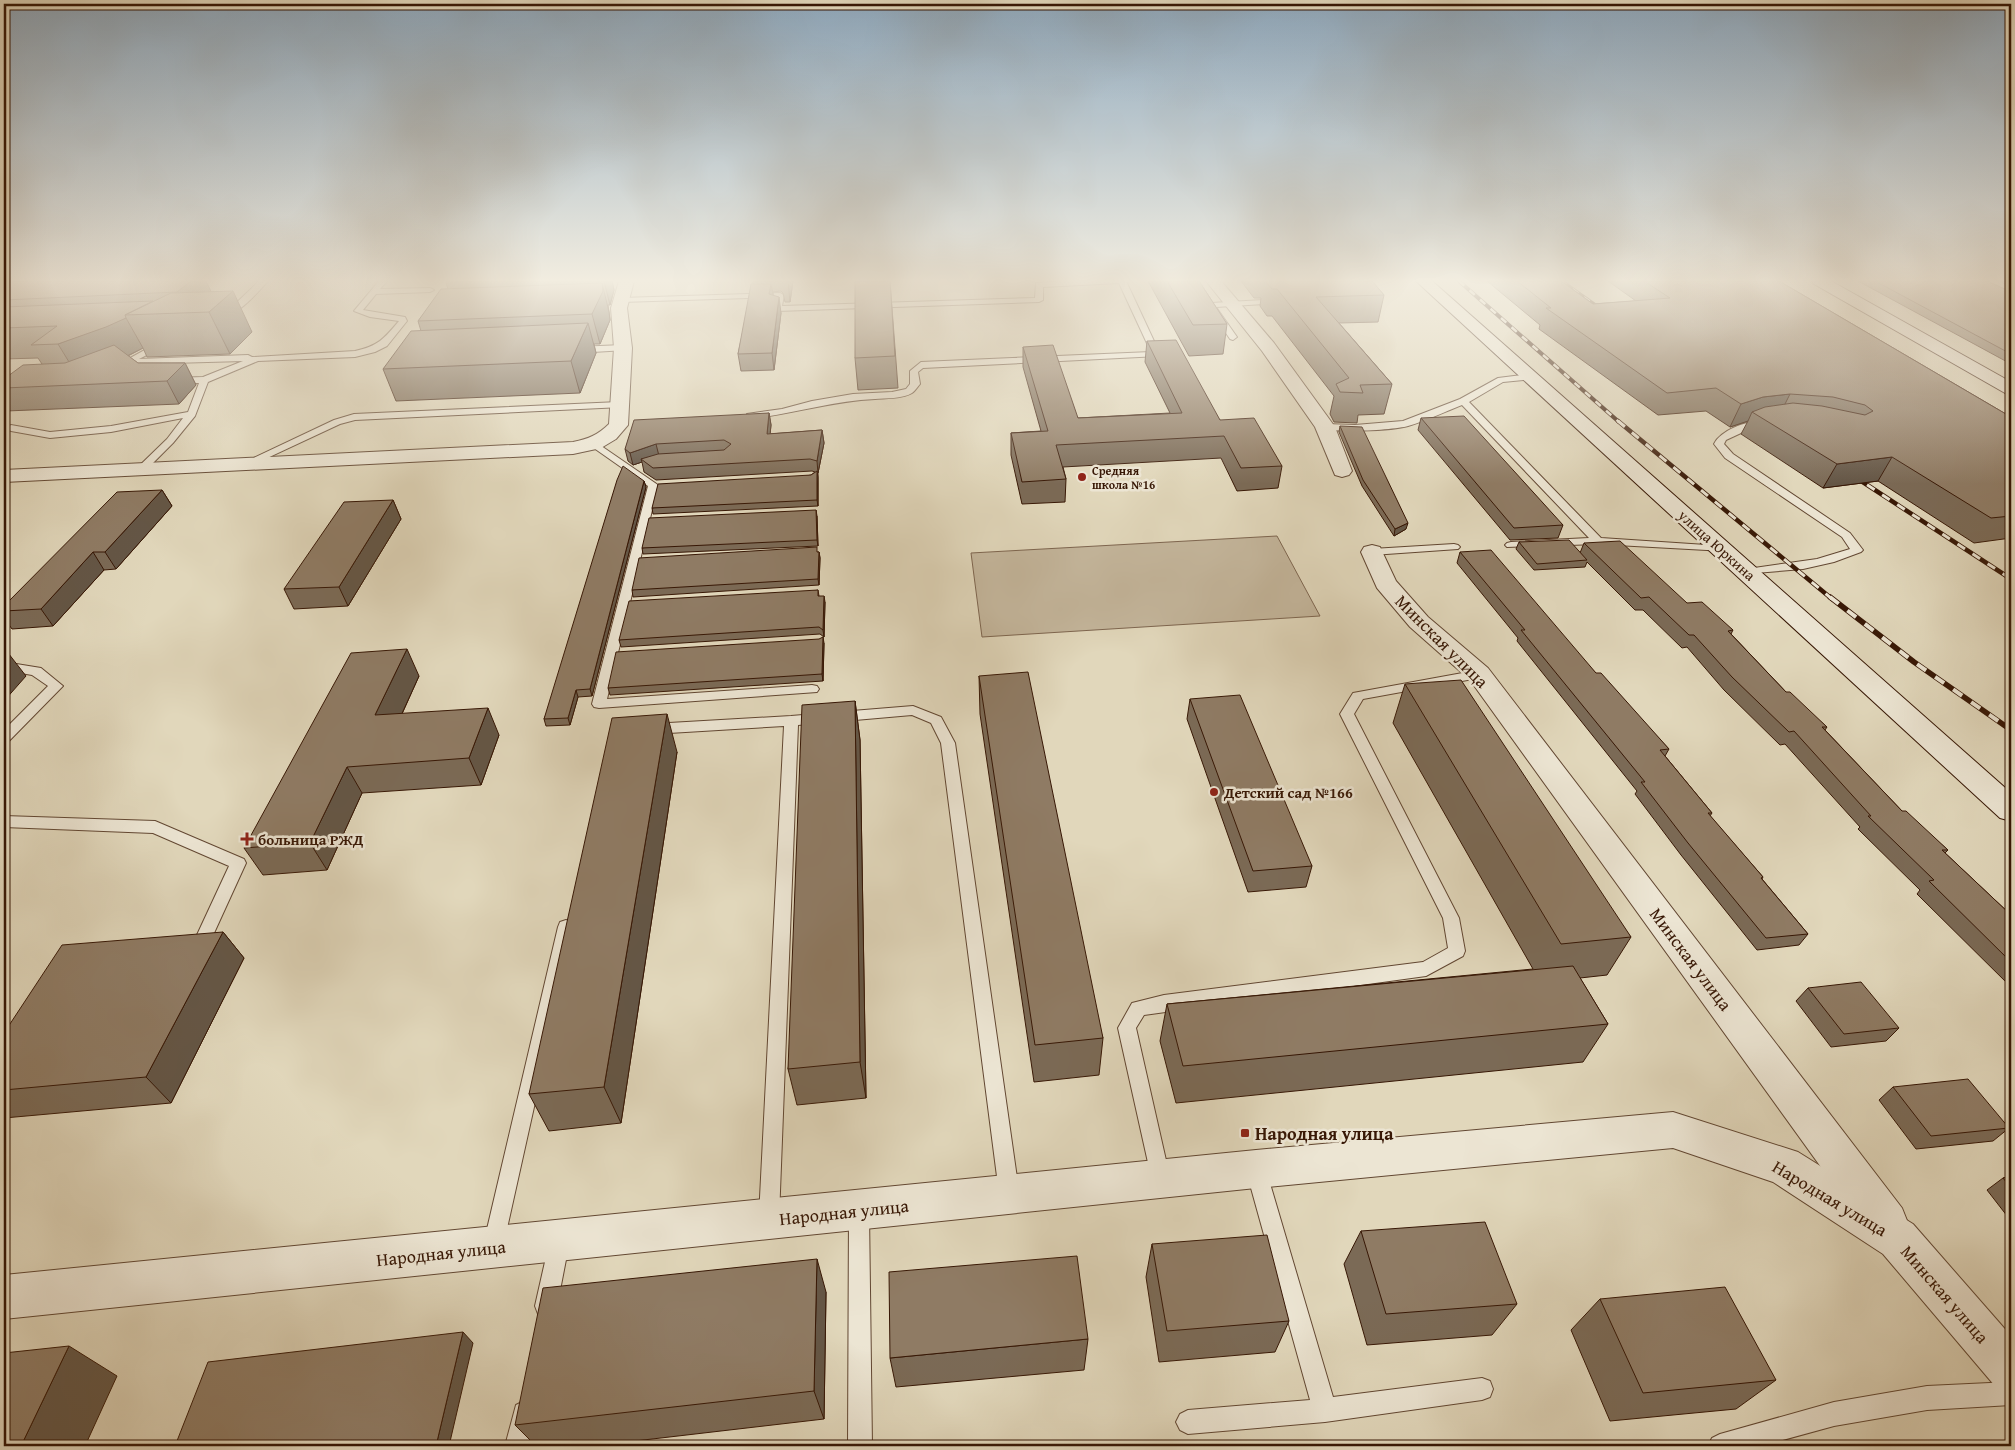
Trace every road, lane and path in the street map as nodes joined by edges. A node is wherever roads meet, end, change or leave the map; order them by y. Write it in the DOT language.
graph roads {
  1 [pos="623,348"];
  2 [pos="153,349"];
  3 [pos="375,349"];
  4 [pos="610,349"];
  5 [pos="1153,349"];
  6 [pos="1269,349"];
  7 [pos="1499,349"];
  8 [pos="1939,349"];
  9 [pos="564,351"];
  10 [pos="257,358"];
  11 [pos="123,364"];
  12 [pos="142,374"];
  13 [pos="1531,377"];
  14 [pos="168,380"];
  15 [pos="204,380"];
  16 [pos="2011,389"];
  17 [pos="1463,400"];
  18 [pos="619,405"];
  19 [pos="192,414"];
  20 [pos="736,418"];
  21 [pos="1770,421"];
  22 [pos="1325,427"];
  23 [pos="6,430"];
  24 [pos="594,444"];
  25 [pos="246,464"];
  26 [pos="140,470"];
  27 [pos="1342,471"];
  28 [pos="4,476"];
  29 [pos="1598,541"];
  30 [pos="1511,545"];
  31 [pos="1454,547"];
  32 [pos="1721,549"];
  33 [pos="1372,552"];
  34 [pos="1747,572"];
  35 [pos="4,666"];
  36 [pos="1479,674"];
  37 [pos="812,689"];
  38 [pos="791,721"];
  39 [pos="669,728"];
  40 [pos="4,738"];
  41 [pos="2011,810"];
  42 [pos="4,821"];
  43 [pos="570,911"];
  44 [pos="198,951"];
  45 [pos="1256,1169"];
  46 [pos="1161,1180"];
  47 [pos="1010,1196"];
  48 [pos="859,1211"];
  49 [pos="768,1220"];
  50 [pos="1898,1239"];
  51 [pos="559,1241"];
  52 [pos="492,1248"];
  53 [pos="4,1297"];
  54 [pos="541,1329"];
  55 [pos="2011,1370"];
  56 [pos="1482,1389"];
  57 [pos="2011,1393"];
  58 [pos="527,1397"];
  59 [pos="1325,1410"];
  60 [pos="1188,1422"];
  61 [pos="517,1446"];
  62 [pos="860,1446"];
  63 [pos="1720,1446"];
  1 -- 18 [label="street"];
  2 -- 11 [label="lane"];
  3 -- 10 [label="lane"];
  4 -- 9 [label="lane"];
  5 -- 20 [label="lane"];
  6 -- 22 [label="street"];
  7 -- 13 [label="street, улица Юркина"];
  8 -- 16 [label="street"];
  10 -- 11 [label="lane"];
  10 -- 15 [label="lane"];
  11 -- 12 [label="lane"];
  13 -- 17 [label="lane"];
  13 -- 32 [label="street, улица Юркина"];
  14 -- 15 [label="lane"];
  15 -- 19 [label="lane"];
  17 -- 22 [label="lane"];
  17 -- 29 [label="lane"];
  18 -- 24 [label="street"];
  18 -- 25 [label="lane"];
  19 -- 23 [label="lane"];
  19 -- 26 [label="lane"];
  21 -- 34 [label="lane"];
  22 -- 27 [label="street"];
  24 -- 25 [label="street"];
  24 -- 37 [label="lane"];
  25 -- 26 [label="street"];
  26 -- 28 [label="street"];
  29 -- 30 [label="lane"];
  29 -- 32 [label="lane"];
  31 -- 33 [label="lane"];
  32 -- 34 [label="street, улица Юркина"];
  33 -- 36 [label="street, Минская улица"];
  34 -- 41 [label="street, улица Юркина"];
  35 -- 40 [label="lane"];
  36 -- 46 [label="lane"];
  36 -- 50 [label="street, Минская улица"];
  38 -- 39 [label="lane"];
  38 -- 47 [label="lane"];
  38 -- 49 [label="lane"];
  42 -- 44 [label="lane"];
  43 -- 52 [label="lane"];
  45 -- 46 [label="street, Народная улица"];
  45 -- 50 [label="street, Народная улица"];
  45 -- 59 [label="lane"];
  46 -- 47 [label="street, Народная улица"];
  47 -- 48 [label="street, Народная улица"];
  48 -- 49 [label="street, Народная улица"];
  48 -- 62 [label="lane"];
  49 -- 51 [label="street, Народная улица"];
  50 -- 55 [label="street, Минская улица"];
  51 -- 52 [label="street, Народная улица"];
  51 -- 54 [label="lane"];
  52 -- 53 [label="street, Народная улица"];
  56 -- 59 [label="lane"];
  57 -- 63 [label="lane"];
  58 -- 61 [label="lane"];
  59 -- 60 [label="lane"];
}
